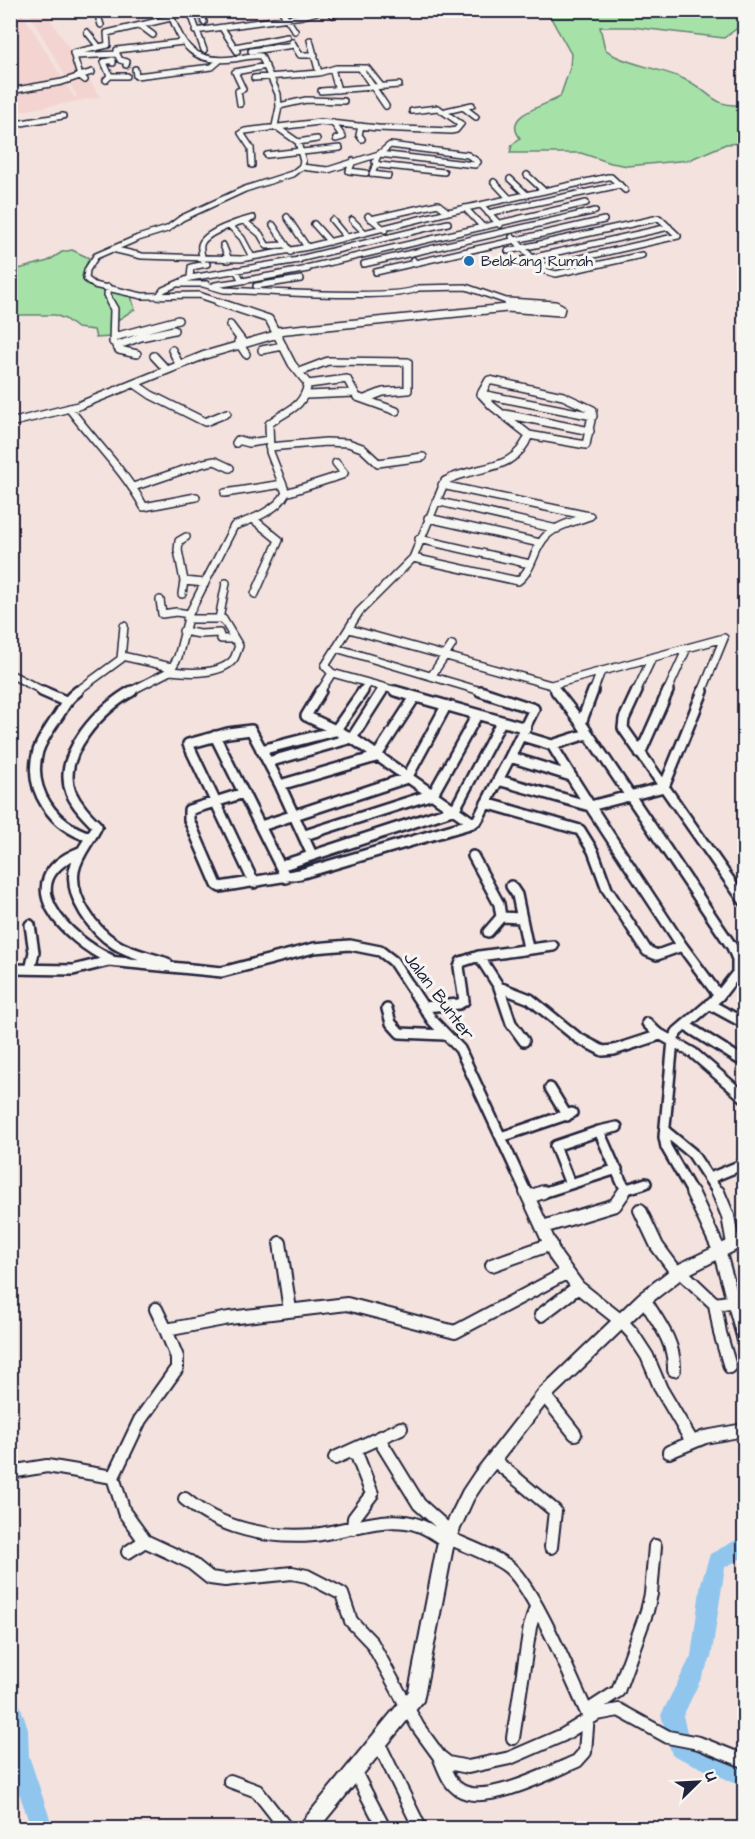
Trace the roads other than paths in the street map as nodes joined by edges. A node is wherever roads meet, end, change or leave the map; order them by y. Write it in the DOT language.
graph roads {
  1 [pos="96,10"];
  2 [pos="169,10"];
  3 [pos="201,10"];
  4 [pos="281,10"];
  5 [pos="299,10"];
  6 [pos="326,10"];
  7 [pos="315,12"];
  8 [pos="190,14"];
  9 [pos="333,15"];
  10 [pos="171,18"];
  11 [pos="301,18"];
  12 [pos="288,20"];
  13 [pos="204,22"];
  14 [pos="101,24"];
  15 [pos="141,26"];
  16 [pos="222,28"];
  17 [pos="119,31"];
  18 [pos="195,31"];
  19 [pos="295,31"];
  20 [pos="87,32"];
  21 [pos="153,35"];
  22 [pos="124,40"];
  23 [pos="310,40"];
  24 [pos="183,42"];
  25 [pos="294,45"];
  26 [pos="235,46"];
  27 [pos="99,47"];
  28 [pos="204,50"];
  29 [pos="251,51"];
  30 [pos="74,56"];
  31 [pos="192,56"];
  32 [pos="315,56"];
  33 [pos="242,58"];
  34 [pos="114,60"];
  35 [pos="219,61"];
  36 [pos="194,65"];
  37 [pos="126,66"];
  38 [pos="266,66"];
  39 [pos="360,68"];
  40 [pos="135,69"];
  41 [pos="92,72"];
  42 [pos="333,72"];
  43 [pos="319,73"];
  44 [pos="271,75"];
  45 [pos="82,78"];
  46 [pos="254,78"];
  47 [pos="399,85"];
  48 [pos="382,87"];
  49 [pos="374,88"];
  50 [pos="338,90"];
  51 [pos="10,91"];
  52 [pos="321,91"];
  53 [pos="344,100"];
  54 [pos="240,104"];
  55 [pos="472,105"];
  56 [pos="279,106"];
  57 [pos="386,106"];
  58 [pos="463,107"];
  59 [pos="412,111"];
  60 [pos="446,111"];
  61 [pos="63,116"];
  62 [pos="476,117"];
  63 [pos="333,123"];
  64 [pos="10,125"];
  65 [pos="275,126"];
  66 [pos="361,126"];
  67 [pos="336,139"];
  68 [pos="362,139"];
  69 [pos="317,140"];
  70 [pos="298,142"];
  71 [pos="340,148"];
  72 [pos="301,151"];
  73 [pos="380,154"];
  74 [pos="267,155"];
  75 [pos="353,161"];
  76 [pos="376,164"];
  77 [pos="252,165"];
  78 [pos="301,167"];
  79 [pos="444,172"];
  80 [pos="366,173"];
  81 [pos="527,175"];
  82 [pos="388,176"];
  83 [pos="510,179"];
  84 [pos="494,182"];
  85 [pos="568,186"];
  86 [pos="544,191"];
  87 [pos="526,195"];
  88 [pos="577,195"];
  89 [pos="510,199"];
  90 [pos="586,203"];
  91 [pos="534,204"];
  92 [pos="481,205"];
  93 [pos="423,207"];
  94 [pos="465,208"];
  95 [pos="405,211"];
  96 [pos="595,211"];
  97 [pos="448,212"];
  98 [pos="542,212"];
  99 [pos="488,213"];
  100 [pos="389,214"];
  101 [pos="287,217"];
  102 [pos="432,217"];
  103 [pos="253,218"];
  104 [pos="332,220"];
  105 [pos="352,220"];
  106 [pos="604,220"];
  107 [pos="244,221"];
  108 [pos="416,221"];
  109 [pos="550,221"];
  110 [pos="497,222"];
  111 [pos="448,223"];
  112 [pos="314,224"];
  113 [pos="273,225"];
  114 [pos="398,225"];
  115 [pos="481,225"];
  116 [pos="230,226"];
  117 [pos="669,227"];
  118 [pos="613,228"];
  119 [pos="383,229"];
  120 [pos="559,229"];
  121 [pos="506,230"];
  122 [pos="453,232"];
  123 [pos="365,233"];
  124 [pos="391,236"];
  125 [pos="346,237"];
  126 [pos="623,237"];
  127 [pos="569,238"];
  128 [pos="514,239"];
  129 [pos="461,241"];
  130 [pos="330,242"];
  131 [pos="400,244"];
  132 [pos="224,245"];
  133 [pos="632,246"];
  134 [pos="307,247"];
  135 [pos="578,247"];
  136 [pos="288,248"];
  137 [pos="523,248"];
  138 [pos="112,249"];
  139 [pos="469,249"];
  140 [pos="508,251"];
  141 [pos="407,253"];
  142 [pos="588,256"];
  143 [pos="252,257"];
  144 [pos="533,258"];
  145 [pos="203,260"];
  146 [pos="229,260"];
  147 [pos="299,260"];
  148 [pos="522,260"];
  149 [pos="415,263"];
  150 [pos="364,264"];
  151 [pos="597,266"];
  152 [pos="541,267"];
  153 [pos="236,270"];
  154 [pos="308,270"];
  155 [pos="375,272"];
  156 [pos="190,278"];
  157 [pos="301,279"];
  158 [pos="242,280"];
  159 [pos="179,284"];
  160 [pos="203,284"];
  161 [pos="215,285"];
  162 [pos="108,288"];
  163 [pos="158,297"];
  164 [pos="394,319"];
  165 [pos="178,320"];
  166 [pos="230,325"];
  167 [pos="400,328"];
  168 [pos="174,330"];
  169 [pos="277,332"];
  170 [pos="114,337"];
  171 [pos="240,342"];
  172 [pos="116,346"];
  173 [pos="283,346"];
  174 [pos="172,350"];
  175 [pos="262,350"];
  176 [pos="137,354"];
  177 [pos="246,354"];
  178 [pos="154,356"];
  179 [pos="179,364"];
  180 [pos="166,369"];
  181 [pos="299,372"];
  182 [pos="135,384"];
  183 [pos="308,384"];
  184 [pos="354,393"];
  185 [pos="481,394"];
  186 [pos="307,395"];
  187 [pos="496,397"];
  188 [pos="365,399"];
  189 [pos="490,405"];
  190 [pos="69,408"];
  191 [pos="396,411"];
  192 [pos="497,412"];
  193 [pos="227,413"];
  194 [pos="593,416"];
  195 [pos="10,423"];
  196 [pos="590,431"];
  197 [pos="249,433"];
  198 [pos="529,435"];
  199 [pos="236,442"];
  200 [pos="255,442"];
  201 [pos="269,444"];
  202 [pos="423,457"];
  203 [pos="336,463"];
  204 [pos="230,468"];
  205 [pos="442,485"];
  206 [pos="133,487"];
  207 [pos="225,492"];
  208 [pos="287,492"];
  209 [pos="196,497"];
  210 [pos="436,501"];
  211 [pos="428,518"];
  212 [pos="252,519"];
  213 [pos="557,529"];
  214 [pos="186,537"];
  215 [pos="419,539"];
  216 [pos="540,543"];
  217 [pos="412,558"];
  218 [pos="530,564"];
  219 [pos="184,581"];
  220 [pos="205,583"];
  221 [pos="226,583"];
  222 [pos="182,594"];
  223 [pos="255,594"];
  224 [pos="160,600"];
  225 [pos="188,616"];
  226 [pos="219,619"];
  227 [pos="124,626"];
  228 [pos="349,629"];
  229 [pos="183,631"];
  230 [pos="234,639"];
  231 [pos="452,645"];
  232 [pos="336,648"];
  233 [pos="687,648"];
  234 [pos="447,655"];
  235 [pos="122,656"];
  236 [pos="651,658"];
  237 [pos="171,669"];
  238 [pos="601,671"];
  239 [pos="332,673"];
  240 [pos="10,674"];
  241 [pos="432,675"];
  242 [pos="368,684"];
  243 [pos="551,685"];
  244 [pos="384,688"];
  245 [pos="415,697"];
  246 [pos="65,700"];
  247 [pos="447,706"];
  248 [pos="477,715"];
  249 [pos="501,722"];
  250 [pos="581,723"];
  251 [pos="335,731"];
  252 [pos="524,732"];
  253 [pos="587,734"];
  254 [pos="215,736"];
  255 [pos="352,738"];
  256 [pos="552,745"];
  257 [pos="261,750"];
  258 [pos="640,754"];
  259 [pos="376,757"];
  260 [pos="510,757"];
  261 [pos="268,762"];
  262 [pos="571,776"];
  263 [pos="407,778"];
  264 [pos="498,780"];
  265 [pos="280,785"];
  266 [pos="664,787"];
  267 [pos="244,793"];
  268 [pos="433,794"];
  269 [pos="630,797"];
  270 [pos="214,801"];
  271 [pos="486,803"];
  272 [pos="590,806"];
  273 [pos="455,809"];
  274 [pos="295,815"];
  275 [pos="473,823"];
  276 [pos="261,826"];
  277 [pos="304,835"];
  278 [pos="90,837"];
  279 [pos="80,852"];
  280 [pos="312,855"];
  281 [pos="473,856"];
  282 [pos="280,866"];
  283 [pos="286,878"];
  284 [pos="254,883"];
  285 [pos="511,886"];
  286 [pos="744,901"];
  287 [pos="501,917"];
  288 [pos="521,918"];
  289 [pos="30,925"];
  290 [pos="488,932"];
  291 [pos="554,946"];
  292 [pos="682,946"];
  293 [pos="528,948"];
  294 [pos="479,956"];
  295 [pos="110,959"];
  296 [pos="31,966"];
  297 [pos="181,968"];
  298 [pos="10,969"];
  299 [pos="741,972"];
  300 [pos="499,987"];
  301 [pos="719,996"];
  302 [pos="709,1004"];
  303 [pos="424,1006"];
  304 [pos="387,1009"];
  305 [pos="647,1023"];
  306 [pos="744,1023"];
  307 [pos="685,1025"];
  308 [pos="445,1035"];
  309 [pos="660,1035"];
  310 [pos="673,1040"];
  311 [pos="525,1041"];
  312 [pos="744,1062"];
  313 [pos="550,1088"];
  314 [pos="743,1095"];
  315 [pos="617,1127"];
  316 [pos="599,1131"];
  317 [pos="665,1131"];
  318 [pos="501,1137"];
  319 [pos="744,1164"];
  320 [pos="617,1169"];
  321 [pos="710,1178"];
  322 [pos="646,1183"];
  323 [pos="570,1184"];
  324 [pos="627,1189"];
  325 [pos="529,1197"];
  326 [pos="640,1210"];
  327 [pos="543,1227"];
  328 [pos="280,1244"];
  329 [pos="551,1245"];
  330 [pos="737,1245"];
  331 [pos="492,1265"];
  332 [pos="679,1272"];
  333 [pos="566,1273"];
  334 [pos="578,1287"];
  335 [pos="644,1299"];
  336 [pos="729,1302"];
  337 [pos="715,1304"];
  338 [pos="156,1309"];
  339 [pos="290,1310"];
  340 [pos="541,1315"];
  341 [pos="621,1321"];
  342 [pos="166,1329"];
  343 [pos="744,1340"];
  344 [pos="730,1367"];
  345 [pos="674,1370"];
  346 [pos="544,1395"];
  347 [pos="401,1428"];
  348 [pos="744,1430"];
  349 [pos="575,1434"];
  350 [pos="379,1439"];
  351 [pos="691,1440"];
  352 [pos="355,1450"];
  353 [pos="669,1452"];
  354 [pos="335,1458"];
  355 [pos="494,1460"];
  356 [pos="10,1472"];
  357 [pos="113,1477"];
  358 [pos="185,1499"];
  359 [pos="353,1528"];
  360 [pos="448,1537"];
  361 [pos="145,1541"];
  362 [pos="655,1546"];
  363 [pos="551,1547"];
  364 [pos="129,1552"];
  365 [pos="536,1607"];
  366 [pos="407,1710"];
  367 [pos="587,1718"];
  368 [pos="513,1738"];
  369 [pos="379,1744"];
  370 [pos="439,1756"];
  371 [pos="744,1761"];
  372 [pos="355,1772"];
  373 [pos="230,1781"];
  374 [pos="286,1828"];
  375 [pos="308,1828"];
  376 [pos="384,1828"];
  377 [pos="420,1828"];
  1 -- 14 [label="street"];
  2 -- 10 [label="street"];
  3 -- 13 [label="street"];
  4 -- 12 [label="street"];
  5 -- 11 [label="street"];
  6 -- 7 [label="street"];
  6 -- 9 [label="street"];
  7 -- 11 [label="street"];
  8 -- 18 [label="street"];
  10 -- 15 [label="street"];
  10 -- 24 [label="street"];
  11 -- 12 [label="street"];
  12 -- 16 [label="street"];
  12 -- 19 [label="street"];
  15 -- 17 [label="street"];
  15 -- 21 [label="street"];
  16 -- 18 [label="street"];
  16 -- 26 [label="street"];
  17 -- 22 [label="street"];
  17 -- 27 [label="street"];
  18 -- 28 [label="street"];
  20 -- 27 [label="street"];
  23 -- 32 [label="street"];
  24 -- 31 [label="street"];
  24 -- 34 [label="street"];
  25 -- 26 [label="street"];
  25 -- 29 [label="street"];
  25 -- 32 [label="street"];
  26 -- 33 [label="street"];
  27 -- 30 [label="street"];
  30 -- 34 [label="street"];
  30 -- 45 [label="street"];
  31 -- 35 [label="street"];
  31 -- 36 [label="street"];
  32 -- 43 [label="street"];
  33 -- 35 [label="street"];
  33 -- 38 [label="street"];
  34 -- 34 [label="street"];
  34 -- 37 [label="street"];
  35 -- 40 [label="street"];
  38 -- 44 [label="street"];
  38 -- 54 [label="street"];
  39 -- 43 [label="street"];
  39 -- 48 [label="street"];
  39 -- 49 [label="street"];
  41 -- 45 [label="street"];
  42 -- 50 [label="street"];
  43 -- 44 [label="street"];
  44 -- 46 [label="street"];
  44 -- 56 [label="street"];
  45 -- 51 [label="street"];
  47 -- 48 [label="street"];
  48 -- 49 [label="street"];
  49 -- 50 [label="street"];
  49 -- 57 [label="street"];
  50 -- 52 [label="street"];
  53 -- 56 [label="street"];
  55 -- 58 [label="street"];
  56 -- 65 [label="street"];
  58 -- 60 [label="street"];
  58 -- 62 [label="street"];
  59 -- 60 [label="street"];
  60 -- 66 [label="street"];
  61 -- 64 [label="street"];
  63 -- 65 [label="street"];
  63 -- 66 [label="street"];
  63 -- 67 [label="street"];
  65 -- 70 [label="street"];
  65 -- 77 [label="street"];
  66 -- 68 [label="street"];
  69 -- 70 [label="street"];
  70 -- 72 [label="street"];
  71 -- 72 [label="street"];
  72 -- 74 [label="street"];
  72 -- 78 [label="street"];
  73 -- 73 [label="street"];
  73 -- 75 [label="street"];
  73 -- 76 [label="street"];
  75 -- 78 [label="street"];
  75 -- 80 [label="street"];
  76 -- 79 [label="street"];
  76 -- 82 [label="street"];
  78 -- 138 [label="street"];
  81 -- 86 [label="street"];
  83 -- 87 [label="street"];
  84 -- 89 [label="street"];
  85 -- 86 [label="street"];
  85 -- 88 [label="street"];
  85 -- 88 [label="street"];
  86 -- 87 [label="street"];
  87 -- 89 [label="street"];
  87 -- 91 [label="street"];
  88 -- 90 [label="street"];
  88 -- 91 [label="street"];
  89 -- 92 [label="street"];
  90 -- 96 [label="street"];
  90 -- 98 [label="street"];
  91 -- 98 [label="street"];
  91 -- 99 [label="street"];
  92 -- 94 [label="street"];
  92 -- 99 [label="street"];
  93 -- 95 [label="street"];
  93 -- 97 [label="street"];
  93 -- 102 [label="street"];
  94 -- 97 [label="street"];
  94 -- 115 [label="street"];
  95 -- 100 [label="street"];
  95 -- 108 [label="street"];
  96 -- 106 [label="street"];
  96 -- 109 [label="street"];
  97 -- 102 [label="street"];
  98 -- 109 [label="street"];
  98 -- 110 [label="street"];
  99 -- 110 [label="street"];
  100 -- 114 [label="street"];
  100 -- 119 [label="street"];
  101 -- 134 [label="street"];
  102 -- 108 [label="street"];
  103 -- 107 [label="street"];
  104 -- 125 [label="street"];
  105 -- 123 [label="street"];
  106 -- 118 [label="street"];
  106 -- 120 [label="street"];
  107 -- 116 [label="street"];
  107 -- 136 [label="street"];
  108 -- 114 [label="street"];
  109 -- 120 [label="street"];
  109 -- 121 [label="street"];
  110 -- 115 [label="street"];
  110 -- 121 [label="street"];
  111 -- 124 [label="street"];
  112 -- 130 [label="street"];
  113 -- 136 [label="street"];
  114 -- 119 [label="street"];
  115 -- 122 [label="street"];
  116 -- 143 [label="street"];
  116 -- 145 [label="street"];
  117 -- 118 [label="street"];
  117 -- 126 [label="street"];
  117 -- 133 [label="street"];
  118 -- 126 [label="street"];
  118 -- 127 [label="street"];
  119 -- 123 [label="street"];
  119 -- 124 [label="street"];
  120 -- 127 [label="street"];
  120 -- 128 [label="street"];
  121 -- 128 [label="street"];
  121 -- 129 [label="street"];
  122 -- 129 [label="street"];
  122 -- 131 [label="street"];
  123 -- 125 [label="street"];
  124 -- 131 [label="street"];
  124 -- 147 [label="street"];
  125 -- 130 [label="street"];
  126 -- 133 [label="street"];
  126 -- 135 [label="street"];
  127 -- 135 [label="street"];
  127 -- 137 [label="street"];
  128 -- 137 [label="street"];
  128 -- 139 [label="street"];
  129 -- 139 [label="street"];
  129 -- 141 [label="street"];
  130 -- 134 [label="street"];
  131 -- 141 [label="street"];
  131 -- 154 [label="street"];
  132 -- 146 [label="street"];
  133 -- 142 [label="street"];
  133 -- 151 [label="street"];
  134 -- 136 [label="street"];
  135 -- 142 [label="street"];
  135 -- 144 [label="street"];
  136 -- 143 [label="street"];
  136 -- 147 [label="street"];
  137 -- 140 [label="street"];
  137 -- 144 [label="street"];
  138 -- 145 [label="street"];
  138 -- 162 [label="street"];
  139 -- 149 [label="street"];
  141 -- 149 [label="street"];
  141 -- 150 [label="street"];
  142 -- 151 [label="street"];
  142 -- 152 [label="street"];
  143 -- 146 [label="street"];
  144 -- 148 [label="street"];
  144 -- 152 [label="street"];
  145 -- 146 [label="street"];
  146 -- 156 [label="street"];
  147 -- 153 [label="street"];
  147 -- 154 [label="street"];
  149 -- 155 [label="street"];
  151 -- 152 [label="street"];
  153 -- 156 [label="street"];
  153 -- 158 [label="street"];
  154 -- 158 [label="street"];
  156 -- 159 [label="street"];
  157 -- 161 [label="street"];
  158 -- 161 [label="street"];
  159 -- 160 [label="street"];
  159 -- 163 [label="street"];
  160 -- 161 [label="street"];
  160 -- 164 [label="street"];
  162 -- 163 [label="street"];
  162 -- 170 [label="street"];
  163 -- 169 [label="street"];
  164 -- 167 [label="street"];
  164 -- 169 [label="street"];
  165 -- 170 [label="street"];
  166 -- 171 [label="street"];
  168 -- 172 [label="street"];
  169 -- 171 [label="street"];
  169 -- 173 [label="street"];
  170 -- 172 [label="street"];
  171 -- 177 [label="street"];
  171 -- 179 [label="street"];
  172 -- 176 [label="street"];
  173 -- 175 [label="street"];
  173 -- 181 [label="street"];
  174 -- 179 [label="street"];
  178 -- 180 [label="street"];
  179 -- 180 [label="street"];
  180 -- 182 [label="street"];
  181 -- 183 [label="street"];
  181 -- 188 [label="street"];
  182 -- 190 [label="street"];
  182 -- 193 [label="street"];
  183 -- 184 [label="street"];
  183 -- 186 [label="street"];
  184 -- 186 [label="street"];
  184 -- 188 [label="street"];
  185 -- 187 [label="street"];
  185 -- 189 [label="street"];
  185 -- 194 [label="street"];
  186 -- 201 [label="street"];
  187 -- 189 [label="street"];
  187 -- 194 [label="street"];
  188 -- 191 [label="street"];
  189 -- 192 [label="street"];
  190 -- 195 [label="street"];
  190 -- 206 [label="street"];
  192 -- 196 [label="street"];
  192 -- 198 [label="street"];
  194 -- 196 [label="street"];
  196 -- 198 [label="street"];
  197 -- 200 [label="street"];
  198 -- 205 [label="street"];
  199 -- 200 [label="street"];
  200 -- 201 [label="street"];
  201 -- 202 [label="street"];
  201 -- 208 [label="street"];
  203 -- 208 [label="street"];
  204 -- 206 [label="street"];
  205 -- 210 [label="street"];
  205 -- 213 [label="street"];
  206 -- 209 [label="street"];
  207 -- 208 [label="street"];
  208 -- 212 [label="street"];
  210 -- 211 [label="street"];
  210 -- 213 [label="street"];
  211 -- 215 [label="street"];
  211 -- 216 [label="street"];
  212 -- 220 [label="street"];
  212 -- 223 [label="street"];
  213 -- 216 [label="street"];
  214 -- 219 [label="street"];
  215 -- 217 [label="street"];
  215 -- 218 [label="street"];
  216 -- 218 [label="street"];
  217 -- 218 [label="street"];
  217 -- 228 [label="street"];
  219 -- 220 [label="street"];
  219 -- 222 [label="street"];
  220 -- 225 [label="street"];
  221 -- 226 [label="street"];
  224 -- 225 [label="street"];
  225 -- 226 [label="street"];
  225 -- 229 [label="street"];
  226 -- 230 [label="street"];
  227 -- 235 [label="street"];
  228 -- 232 [label="street"];
  228 -- 234 [label="street"];
  229 -- 230 [label="street"];
  229 -- 237 [label="street"];
  230 -- 237 [label="street"];
  231 -- 234 [label="street"];
  232 -- 239 [label="street"];
  232 -- 241 [label="street"];
  233 -- 236 [label="street"];
  233 -- 258 [label="street"];
  233 -- 266 [label="street"];
  234 -- 241 [label="street"];
  234 -- 243 [label="street"];
  235 -- 237 [label="street"];
  235 -- 246 [label="street"];
  236 -- 238 [label="street"];
  236 -- 258 [label="street"];
  237 -- 278 [label="street"];
  238 -- 243 [label="street"];
  238 -- 250 [label="street"];
  239 -- 242 [label="street"];
  239 -- 251 [label="street"];
  240 -- 246 [label="street"];
  241 -- 252 [label="street"];
  242 -- 244 [label="street"];
  242 -- 251 [label="street"];
  243 -- 250 [label="street"];
  244 -- 245 [label="street"];
  244 -- 255 [label="street"];
  245 -- 247 [label="street"];
  245 -- 259 [label="street"];
  246 -- 278 [label="street"];
  247 -- 248 [label="street"];
  247 -- 263 [label="street"];
  248 -- 249 [label="street"];
  248 -- 268 [label="street"];
  249 -- 252 [label="street"];
  249 -- 273 [label="street"];
  250 -- 253 [label="street"];
  251 -- 255 [label="street"];
  251 -- 257 [label="street"];
  252 -- 256 [label="street"];
  252 -- 260 [label="street"];
  253 -- 256 [label="street"];
  253 -- 269 [label="street"];
  254 -- 257 [label="street"];
  254 -- 267 [label="street"];
  254 -- 270 [label="street"];
  255 -- 259 [label="street"];
  255 -- 261 [label="street"];
  256 -- 262 [label="street"];
  257 -- 261 [label="street"];
  258 -- 266 [label="street"];
  259 -- 263 [label="street"];
  259 -- 265 [label="street"];
  260 -- 262 [label="street"];
  260 -- 264 [label="street"];
  261 -- 265 [label="street"];
  262 -- 272 [label="street"];
  263 -- 268 [label="street"];
  263 -- 274 [label="street"];
  264 -- 271 [label="street"];
  264 -- 272 [label="street"];
  265 -- 274 [label="street"];
  266 -- 269 [label="street"];
  266 -- 286 [label="street"];
  267 -- 270 [label="street"];
  267 -- 276 [label="street"];
  268 -- 273 [label="street"];
  268 -- 277 [label="street"];
  269 -- 272 [label="street"];
  269 -- 299 [label="street"];
  270 -- 284 [label="street"];
  270 -- 284 [label="street"];
  271 -- 275 [label="street"];
  271 -- 292 [label="street"];
  272 -- 292 [label="street"];
  273 -- 275 [label="street"];
  273 -- 280 [label="street"];
  274 -- 276 [label="street"];
  274 -- 277 [label="street"];
  275 -- 283 [label="street"];
  276 -- 282 [label="street"];
  277 -- 280 [label="street"];
  278 -- 279 [label="street"];
  279 -- 295 [label="street"];
  279 -- 297 [label="street"];
  280 -- 282 [label="street"];
  281 -- 287 [label="street"];
  282 -- 283 [label="street"];
  283 -- 284 [label="street"];
  285 -- 288 [label="street"];
  287 -- 288 [label="street"];
  287 -- 290 [label="street"];
  288 -- 293 [label="street"];
  289 -- 296 [label="street"];
  291 -- 293 [label="street"];
  292 -- 301 [label="street"];
  293 -- 294 [label="street"];
  294 -- 300 [label="street"];
  294 -- 303 [label="street"];
  295 -- 296 [label="street, Jalan Bunter"];
  295 -- 297 [label="street, Jalan Bunter"];
  296 -- 298 [label="street, Jalan Bunter"];
  297 -- 303 [label="street, Jalan Bunter"];
  299 -- 301 [label="street"];
  300 -- 309 [label="street"];
  300 -- 311 [label="street"];
  301 -- 302 [label="street"];
  302 -- 306 [label="street"];
  302 -- 307 [label="street"];
  303 -- 308 [label="street, Jalan Bunter"];
  304 -- 308 [label="street"];
  305 -- 309 [label="street"];
  307 -- 310 [label="street"];
  307 -- 312 [label="street"];
  308 -- 318 [label="street, Jalan Bunter"];
  309 -- 310 [label="street"];
  310 -- 314 [label="street"];
  310 -- 317 [label="street"];
  313 -- 318 [label="street"];
  315 -- 316 [label="street"];
  316 -- 320 [label="street"];
  316 -- 323 [label="street"];
  317 -- 321 [label="street"];
  317 -- 330 [label="street"];
  318 -- 325 [label="street, Jalan Bunter"];
  319 -- 321 [label="street"];
  320 -- 323 [label="street"];
  320 -- 324 [label="street"];
  321 -- 330 [label="street"];
  322 -- 324 [label="street"];
  323 -- 325 [label="street"];
  324 -- 327 [label="street"];
  325 -- 327 [label="street, Jalan Bunter"];
  326 -- 332 [label="street"];
  327 -- 329 [label="street, Jalan Bunter"];
  328 -- 339 [label="street"];
  329 -- 331 [label="street"];
  329 -- 333 [label="street, Jalan Bunter"];
  330 -- 332 [label="main road"];
  330 -- 343 [label="street"];
  332 -- 335 [label="main road"];
  332 -- 337 [label="street"];
  333 -- 334 [label="street, Jalan Bunter"];
  333 -- 339 [label="street"];
  334 -- 340 [label="street"];
  334 -- 341 [label="street, Jalan Bunter"];
  335 -- 341 [label="main road"];
  335 -- 345 [label="street"];
  336 -- 337 [label="street"];
  337 -- 344 [label="street"];
  338 -- 342 [label="street"];
  339 -- 342 [label="street"];
  341 -- 346 [label="main road"];
  341 -- 351 [label="street, Jalan Bunter"];
  342 -- 357 [label="street"];
  346 -- 349 [label="street"];
  346 -- 355 [label="main road"];
  347 -- 350 [label="street"];
  348 -- 351 [label="street"];
  350 -- 352 [label="street"];
  350 -- 360 [label="street"];
  351 -- 353 [label="street"];
  352 -- 354 [label="street"];
  352 -- 359 [label="street"];
  355 -- 360 [label="main road"];
  355 -- 363 [label="street"];
  356 -- 357 [label="street"];
  357 -- 361 [label="street"];
  358 -- 359 [label="street"];
  359 -- 360 [label="street"];
  360 -- 365 [label="street"];
  360 -- 366 [label="main road"];
  361 -- 364 [label="street"];
  361 -- 366 [label="street"];
  362 -- 367 [label="street"];
  365 -- 367 [label="street"];
  365 -- 368 [label="street"];
  366 -- 369 [label="main road"];
  366 -- 370 [label="street"];
  367 -- 370 [label="street"];
  367 -- 370 [label="street"];
  367 -- 371 [label="street"];
  369 -- 372 [label="main road"];
  369 -- 377 [label="street"];
  372 -- 375 [label="main road"];
  372 -- 376 [label="street"];
  373 -- 374 [label="street"];
}
